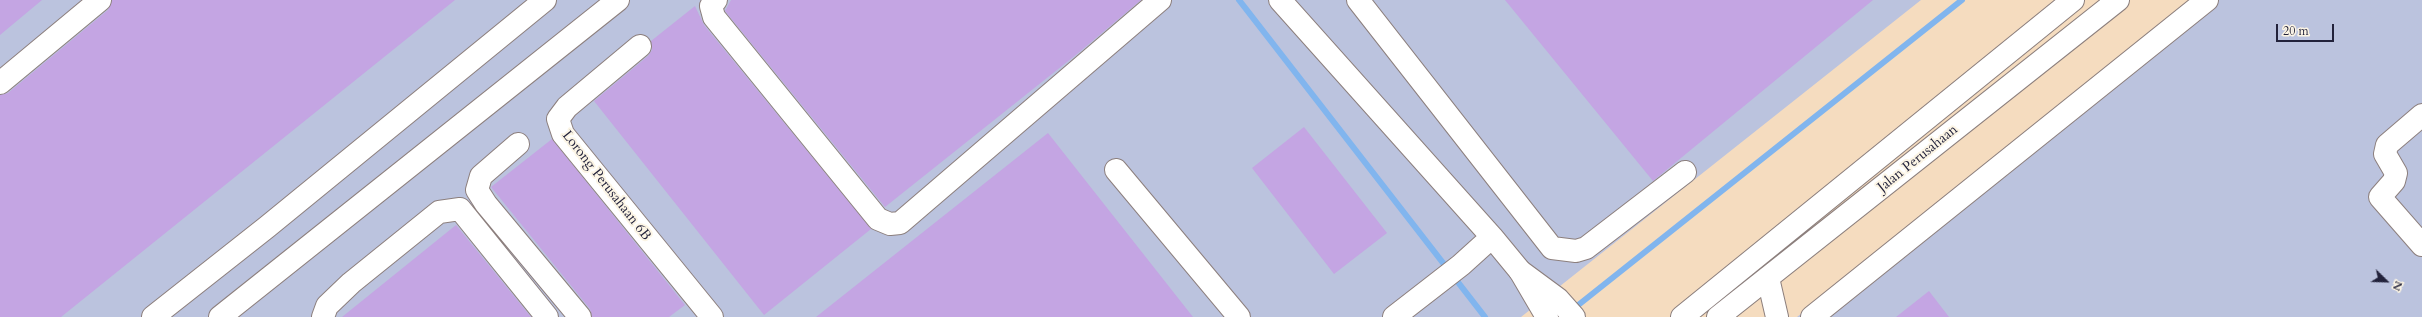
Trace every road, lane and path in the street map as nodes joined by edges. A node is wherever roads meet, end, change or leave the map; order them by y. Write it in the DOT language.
graph roads {
  1 [pos="100,0"];
  2 [pos="545,0"];
  3 [pos="618,0"];
  4 [pos="716,0"];
  5 [pos="1160,0"];
  6 [pos="1280,0"];
  7 [pos="1358,0"];
  8 [pos="2073,0"];
  9 [pos="2118,0"];
  10 [pos="2207,0"];
  11 [pos="640,46"];
  12 [pos="0,84"];
  13 [pos="2422,115"];
  14 [pos="518,144"];
  15 [pos="1116,170"];
  16 [pos="1685,172"];
  17 [pos="1492,237"];
  18 [pos="2422,245"];
  19 [pos="1768,278"];
  20 [pos="1549,309"];
  21 [pos="1400,312"];
  22 [pos="153,317"];
  23 [pos="220,317"];
  24 [pos="323,317"];
  25 [pos="547,317"];
  26 [pos="580,317"];
  27 [pos="712,317"];
  28 [pos="1239,317"];
  29 [pos="1574,317"];
  30 [pos="1682,317"];
  31 [pos="1718,317"];
  32 [pos="1777,317"];
  33 [pos="1812,317"];
  1 -- 12 [label="street"];
  2 -- 22 [label="street"];
  3 -- 23 [label="street"];
  4 -- 5 [label="street"];
  6 -- 17 [label="street"];
  7 -- 16 [label="street"];
  8 -- 30 [label="street, Jalan Perusahaan"];
  9 -- 19 [label="street, Jalan Perusahaan"];
  10 -- 33 [label="street"];
  11 -- 27 [label="street, Lorong Perusahaan 6B"];
  13 -- 18 [label="street"];
  14 -- 26 [label="street"];
  15 -- 28 [label="street"];
  17 -- 20 [label="street"];
  17 -- 21 [label="street"];
  19 -- 31 [label="street, Jalan Perusahaan"];
  19 -- 32 [label="street"];
  20 -- 29 [label="street"];
  24 -- 25 [label="street"];
}
